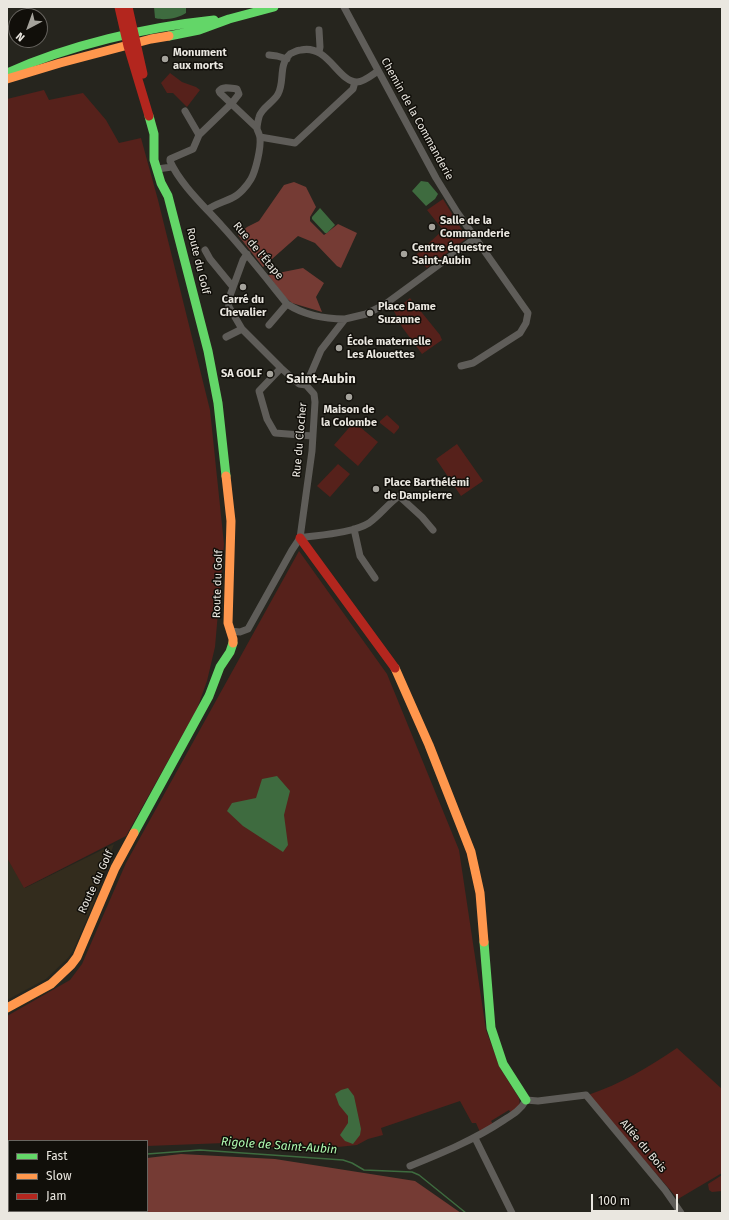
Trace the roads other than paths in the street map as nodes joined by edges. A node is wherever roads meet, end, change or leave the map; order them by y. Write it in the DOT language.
graph roads {
  1 [pos="119,7"];
  2 [pos="128,7"];
  3 [pos="274,7"];
  4 [pos="344,7"];
  5 [pos="229,19"];
  6 [pos="319,30"];
  7 [pos="130,31"];
  8 [pos="132,45"];
  9 [pos="319,52"];
  10 [pos="269,55"];
  11 [pos="287,59"];
  12 [pos="378,71"];
  13 [pos="7,73"];
  14 [pos="7,79"];
  15 [pos="355,82"];
  16 [pos="185,111"];
  17 [pos="257,128"];
  18 [pos="198,135"];
  19 [pos="260,137"];
  20 [pos="172,167"];
  21 [pos="157,169"];
  22 [pos="208,210"];
  23 [pos="474,239"];
  24 [pos="205,250"];
  25 [pos="247,254"];
  26 [pos="233,287"];
  27 [pos="287,304"];
  28 [pos="345,319"];
  29 [pos="269,325"];
  30 [pos="242,329"];
  31 [pos="226,337"];
  32 [pos="461,366"];
  33 [pos="281,368"];
  34 [pos="306,385"];
  35 [pos="313,436"];
  36 [pos="354,529"];
  37 [pos="433,530"];
  38 [pos="300,538"];
  39 [pos="375,578"];
  40 [pos="230,631"];
  41 [pos="7,1008"];
  42 [pos="526,1100"];
  43 [pos="474,1138"];
  44 [pos="410,1166"];
  45 [pos="512,1213"];
  46 [pos="681,1213"];
  1 -- 7 [label="street"];
  2 -- 7 [label="street"];
  3 -- 5 [label="street"];
  4 -- 12 [label="street, Chemin de la Commanderie"];
  5 -- 7 [label="street"];
  5 -- 8 [label="street"];
  6 -- 9 [label="street"];
  7 -- 8 [label="street, Route du Golf"];
  7 -- 13 [label="street"];
  8 -- 14 [label="street"];
  8 -- 21 [label="street, Route du Golf"];
  9 -- 11 [label="street"];
  9 -- 15 [label="street"];
  10 -- 11 [label="street"];
  11 -- 17 [label="street"];
  12 -- 15 [label="street"];
  12 -- 23 [label="street, Chemin de la Commanderie"];
  15 -- 19 [label="street"];
  16 -- 18 [label="street"];
  17 -- 18 [label="street"];
  17 -- 19 [label="street"];
  18 -- 20 [label="street"];
  19 -- 22 [label="street"];
  20 -- 21 [label="street"];
  20 -- 22 [label="street, Rue de l'Étape"];
  21 -- 40 [label="street, Route du Golf"];
  22 -- 25 [label="street, Rue de l'Étape"];
  23 -- 28 [label="street"];
  23 -- 32 [label="street, Chemin de la Commanderie"];
  24 -- 26 [label="street"];
  25 -- 26 [label="street"];
  25 -- 27 [label="street, Rue de l'Étape"];
  26 -- 30 [label="street"];
  27 -- 28 [label="street, Rue de l'Étape"];
  27 -- 29 [label="street"];
  28 -- 34 [label="street"];
  30 -- 31 [label="street"];
  30 -- 33 [label="street"];
  33 -- 34 [label="street"];
  33 -- 35 [label="street"];
  34 -- 35 [label="street, Rue du Clocher"];
  35 -- 38 [label="street, Rue du Clocher"];
  36 -- 37 [label="street"];
  36 -- 38 [label="street"];
  36 -- 39 [label="street"];
  38 -- 40 [label="street"];
  38 -- 42 [label="street"];
  40 -- 41 [label="street, Route du Golf"];
  42 -- 43 [label="street"];
  42 -- 46 [label="street, Allée du Bois"];
  43 -- 44 [label="street"];
  43 -- 45 [label="street"];
}
